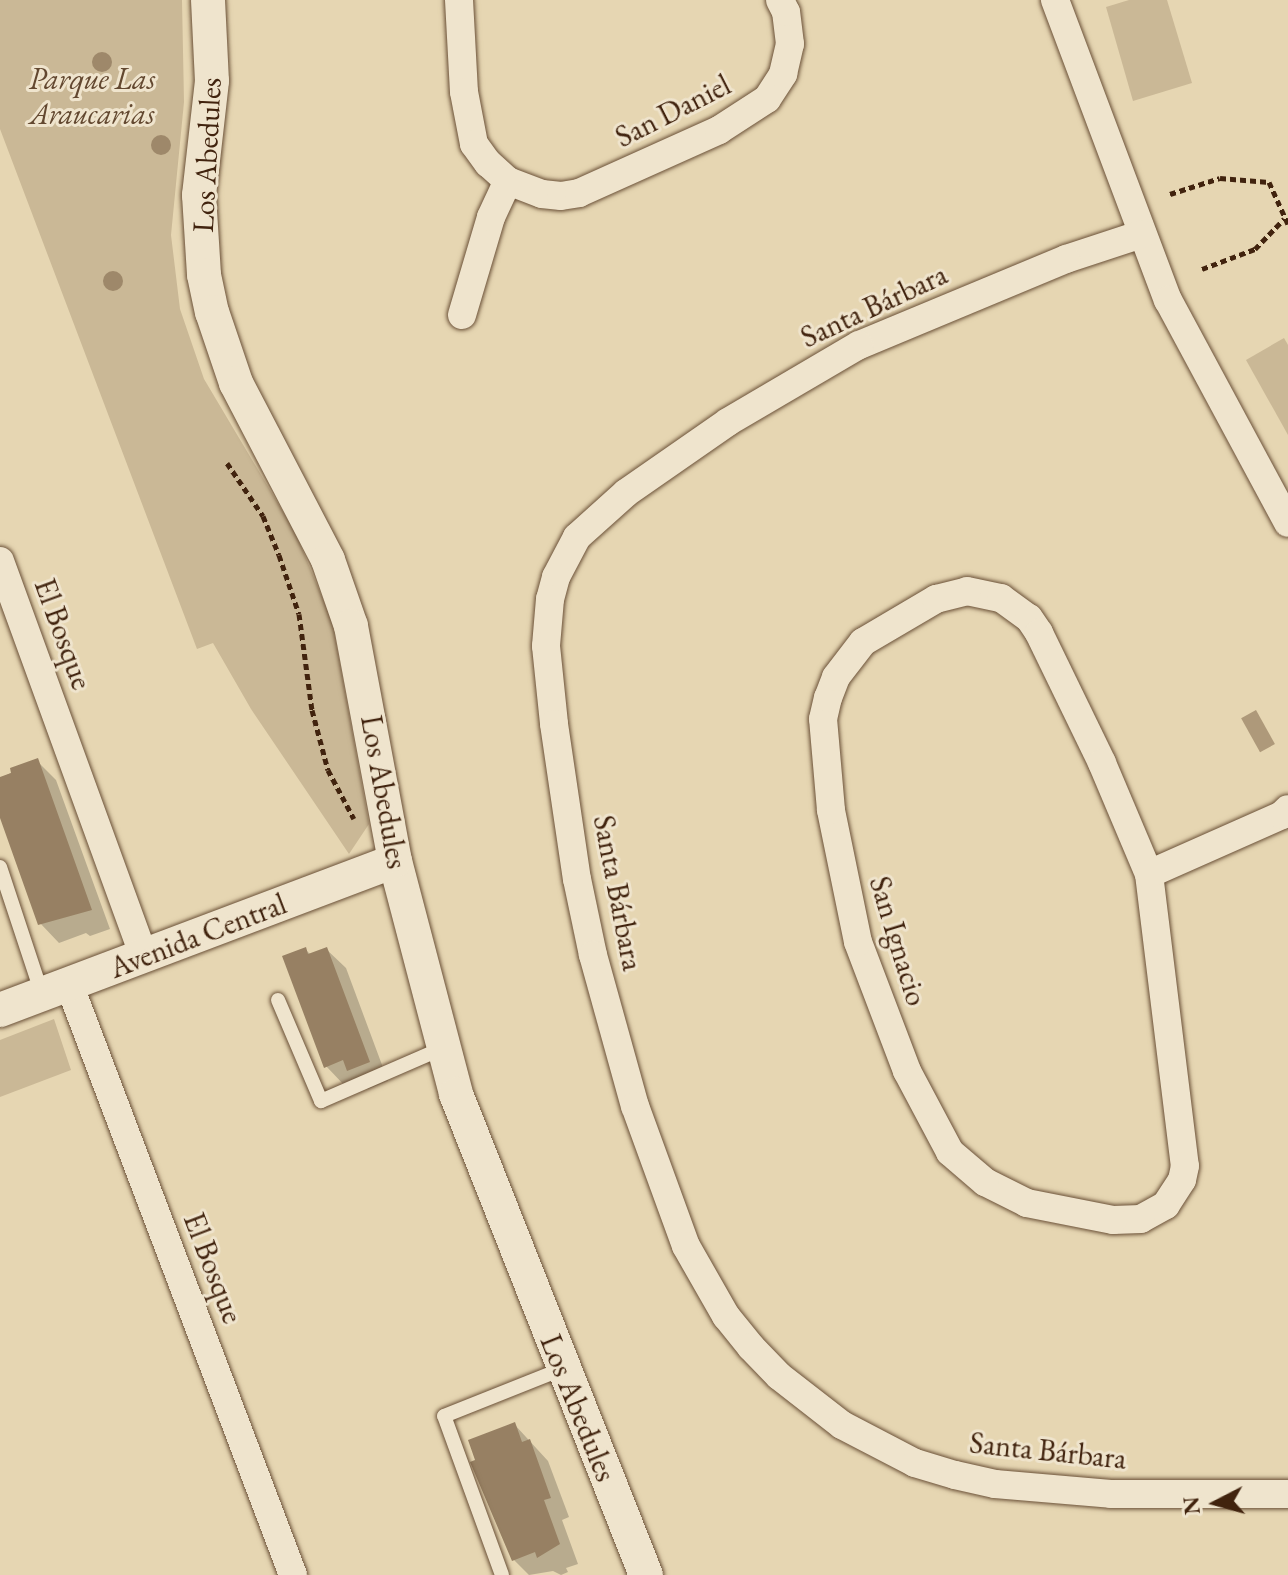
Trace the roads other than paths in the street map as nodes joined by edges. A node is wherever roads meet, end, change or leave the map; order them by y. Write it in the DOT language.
graph roads {
  1 [pos="208,0"];
  2 [pos="459,0"];
  3 [pos="780,0"];
  4 [pos="1055,0"];
  5 [pos="508,181"];
  6 [pos="1142,234"];
  7 [pos="462,315"];
  8 [pos="1288,523"];
  9 [pos="0,561"];
  10 [pos="1286,813"];
  11 [pos="395,861"];
  12 [pos="0,867"];
  13 [pos="1149,874"];
  14 [pos="144,956"];
  15 [pos="56,989"];
  16 [pos="278,1000"];
  17 [pos="0,1010"];
  18 [pos="443,1048"];
  19 [pos="562,1369"];
  20 [pos="1288,1480"];
  21 [pos="1288,1494"];
  22 [pos="1246,1496"];
  23 [pos="293,1575"];
  24 [pos="502,1575"];
  25 [pos="646,1575"];
  1 -- 11 [label="street, Los Abedules"];
  2 -- 5 [label="street, San Daniel"];
  3 -- 5 [label="street, San Daniel"];
  4 -- 6 [label="street"];
  5 -- 7 [label="street"];
  6 -- 8 [label="street"];
  6 -- 22 [label="street, Santa Bárbara"];
  9 -- 14 [label="street, El Bosque"];
  10 -- 13 [label="street"];
  11 -- 14 [label="street, Avenida Central"];
  11 -- 18 [label="street, Los Abedules"];
  12 -- 15 [label="lane"];
  13 -- 13 [label="street, San Ignacio"];
  14 -- 15 [label="street, Avenida Central"];
  15 -- 17 [label="street, Avenida Central"];
  15 -- 23 [label="street, El Bosque"];
  16 -- 18 [label="lane"];
  18 -- 19 [label="street, Los Abedules"];
  19 -- 24 [label="lane"];
  19 -- 25 [label="street, Los Abedules"];
  20 -- 22 [label="street, Santa Bárbara"];
  21 -- 22 [label="street, Santa Bárbara"];
}
